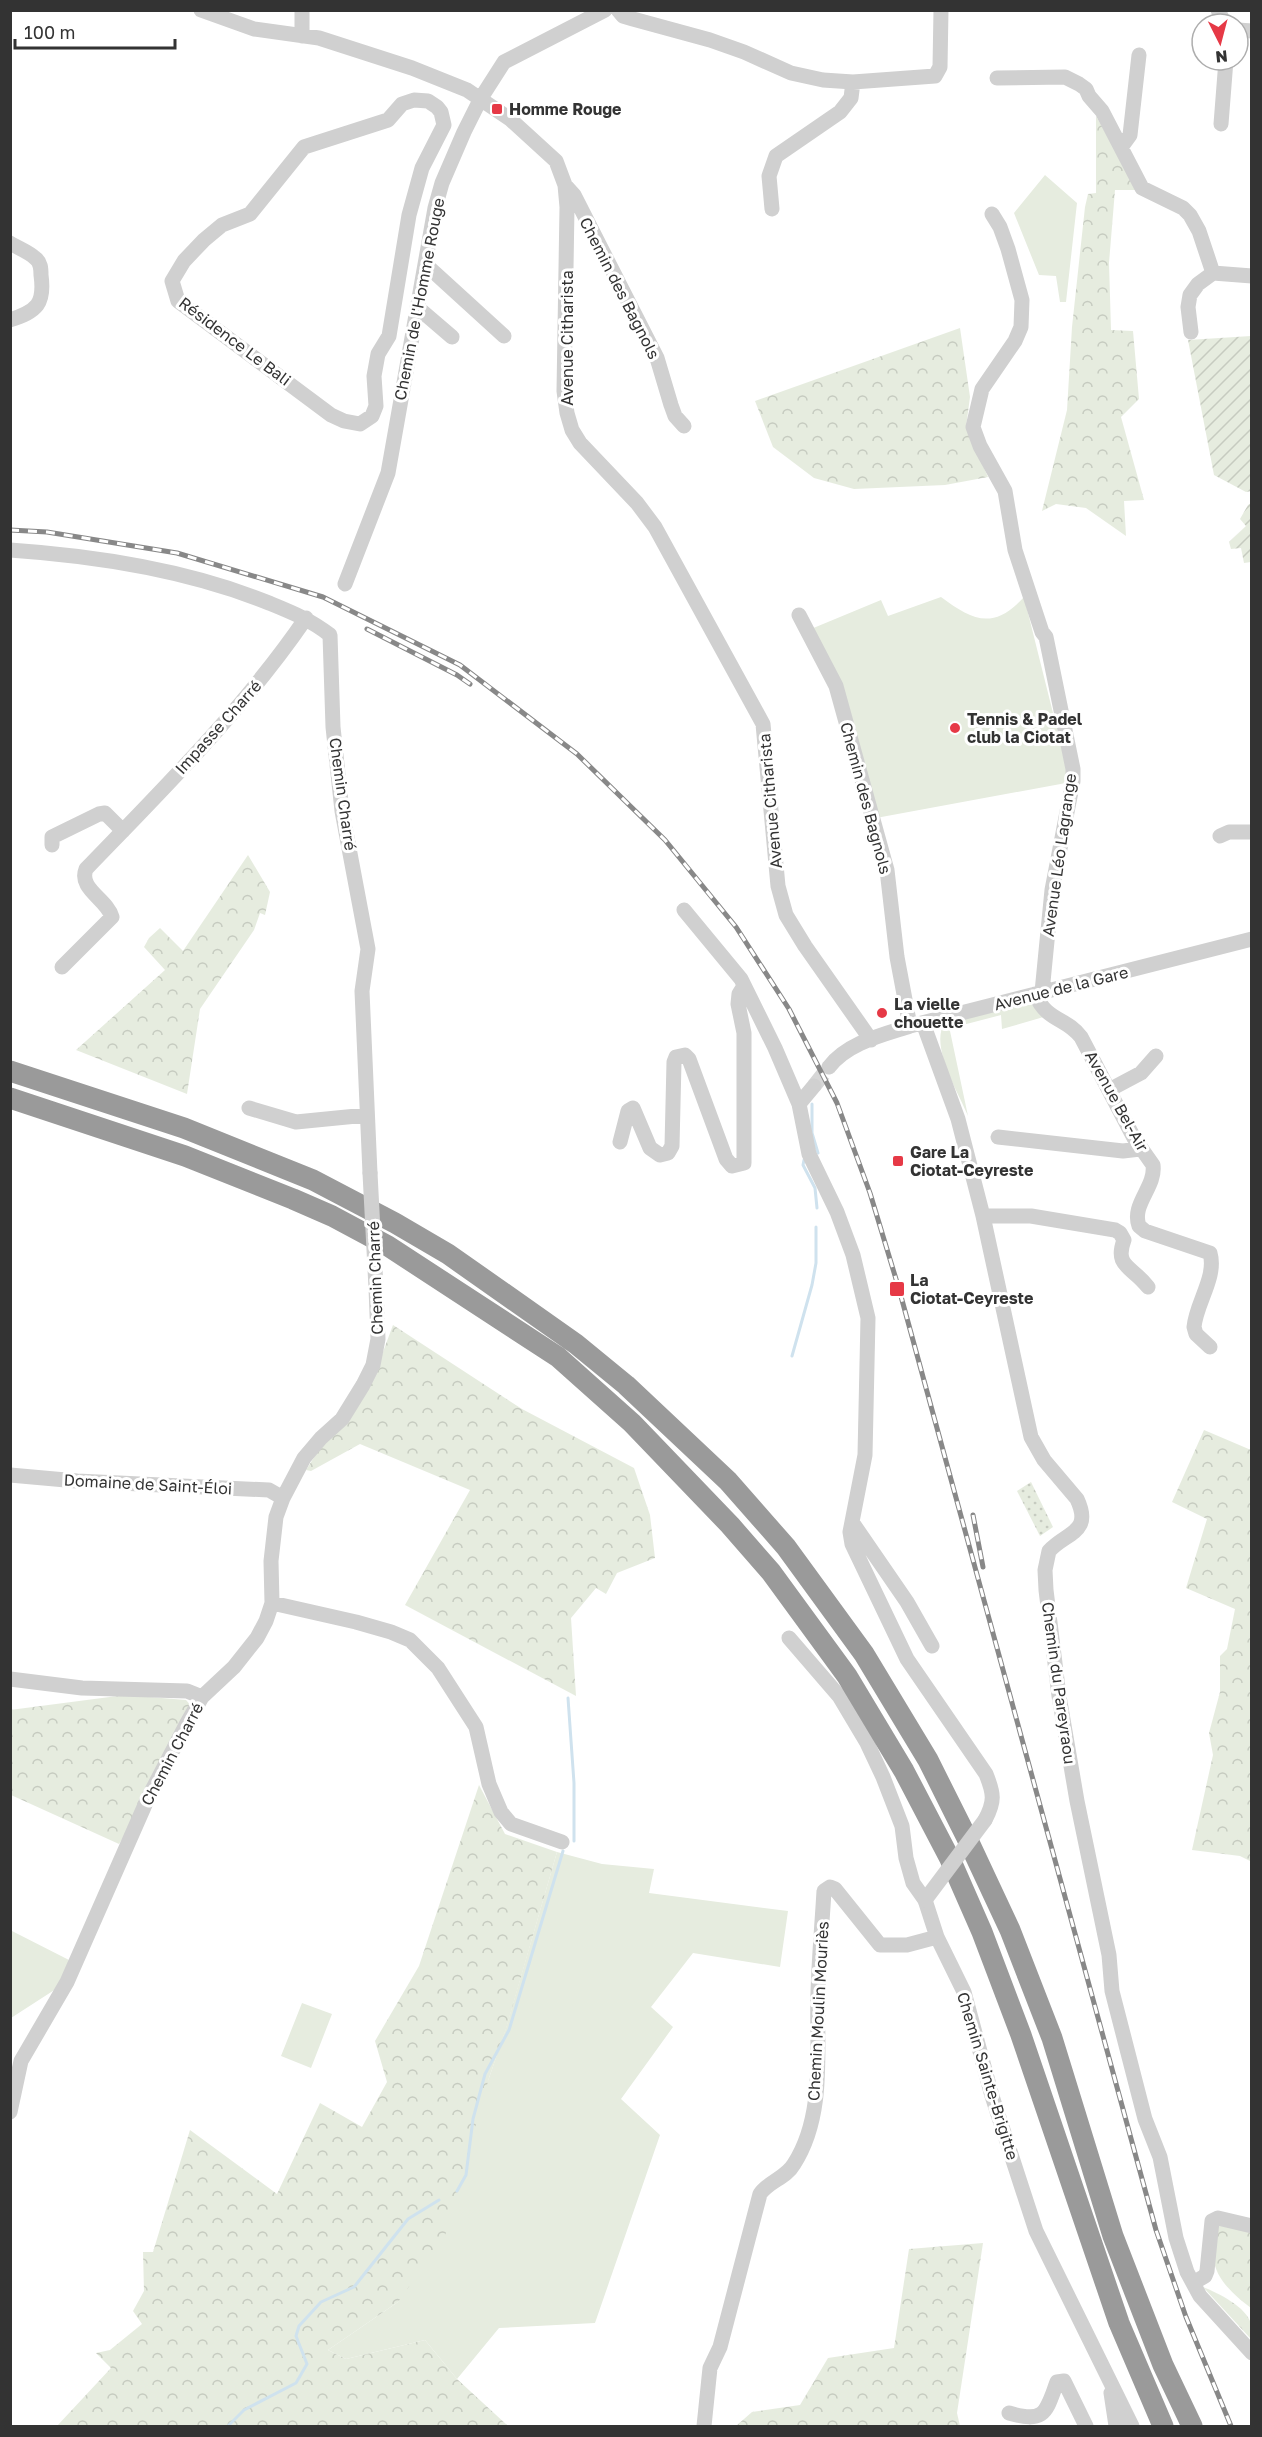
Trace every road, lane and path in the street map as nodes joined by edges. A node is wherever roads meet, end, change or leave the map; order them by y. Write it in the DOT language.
graph roads {
  1 [pos="201,10"];
  2 [pos="302,10"];
  3 [pos="605,10"];
  4 [pos="618,10"];
  5 [pos="941,10"];
  6 [pos="302,36"];
  7 [pos="1139,56"];
  8 [pos="1225,72"];
  9 [pos="997,78"];
  10 [pos="854,82"];
  11 [pos="481,98"];
  12 [pos="1221,124"];
  13 [pos="1122,146"];
  14 [pos="565,185"];
  15 [pos="772,209"];
  16 [pos="992,214"];
  17 [pos="10,243"];
  18 [pos="403,254"];
  19 [pos="425,261"];
  20 [pos="1214,273"];
  21 [pos="1248,276"];
  22 [pos="417,307"];
  23 [pos="10,320"];
  24 [pos="1191,332"];
  25 [pos="504,336"];
  26 [pos="452,337"];
  27 [pos="684,426"];
  28 [pos="10,550"];
  29 [pos="345,584"];
  30 [pos="799,615"];
  31 [pos="306,618"];
  32 [pos="123,831"];
  33 [pos="1251,832"];
  34 [pos="1220,836"];
  35 [pos="52,845"];
  36 [pos="684,910"];
  37 [pos="1251,939"];
  38 [pos="62,967"];
  39 [pos="744,986"];
  40 [pos="1038,993"];
  41 [pos="916,1025"];
  42 [pos="871,1040"];
  43 [pos="1156,1056"];
  44 [pos="829,1067"];
  45 [pos="10,1071"];
  46 [pos="814,1086"];
  47 [pos="1109,1090"];
  48 [pos="10,1098"];
  49 [pos="799,1104"];
  50 [pos="249,1108"];
  51 [pos="367,1115"];
  52 [pos="998,1137"];
  53 [pos="620,1142"];
  54 [pos="1140,1149"];
  55 [pos="983,1216"];
  56 [pos="1148,1287"];
  57 [pos="1210,1347"];
  58 [pos="10,1475"];
  59 [pos="283,1498"];
  60 [pos="852,1522"];
  61 [pos="272,1603"];
  62 [pos="789,1638"];
  63 [pos="932,1646"];
  64 [pos="10,1679"];
  65 [pos="202,1697"];
  66 [pos="562,1842"];
  67 [pos="925,1900"];
  68 [pos="937,1937"];
  69 [pos="10,2112"];
  70 [pos="1251,2226"];
  71 [pos="1193,2283"];
  72 [pos="1251,2353"];
  73 [pos="1111,2384"];
  74 [pos="1009,2413"];
  75 [pos="704,2427"];
  76 [pos="1086,2427"];
  77 [pos="1116,2427"];
  78 [pos="1132,2427"];
  79 [pos="1163,2427"];
  80 [pos="1192,2427"];
  1 -- 6 [label="street, Avenue Citharista"];
  2 -- 6 [label="street"];
  3 -- 11 [label="street, Chemin de l'Homme Rouge"];
  4 -- 10 [label="street"];
  5 -- 10 [label="street"];
  6 -- 11 [label="street, Avenue Citharista"];
  7 -- 13 [label="street"];
  8 -- 12 [label="street"];
  9 -- 13 [label="street"];
  10 -- 15 [label="street"];
  11 -- 14 [label="street, Avenue Citharista"];
  11 -- 19 [label="street, Chemin de l'Homme Rouge"];
  13 -- 20 [label="street"];
  14 -- 27 [label="street, Chemin des Bagnols"];
  14 -- 42 [label="street, Avenue Citharista"];
  16 -- 40 [label="street, Avenue Léo Lagrange"];
  17 -- 23 [label="street"];
  18 -- 18 [label="street, Résidence Le Bali"];
  18 -- 19 [label="street"];
  19 -- 22 [label="street, Chemin de l'Homme Rouge"];
  19 -- 25 [label="street"];
  20 -- 21 [label="street"];
  20 -- 24 [label="street"];
  22 -- 26 [label="street"];
  22 -- 29 [label="street, Chemin de l'Homme Rouge"];
  28 -- 31 [label="street"];
  30 -- 41 [label="street, Chemin des Bagnols"];
  31 -- 32 [label="street, Impasse Charré"];
  31 -- 51 [label="street, Chemin Charré"];
  32 -- 35 [label="street"];
  32 -- 38 [label="street, Impasse Charré"];
  33 -- 34 [label="street"];
  36 -- 39 [label="street"];
  37 -- 40 [label="street, Avenue de la Gare"];
  39 -- 49 [label="street"];
  39 -- 53 [label="street"];
  40 -- 41 [label="street, Avenue de la Gare"];
  40 -- 47 [label="street, Avenue Bel-Air"];
  41 -- 42 [label="street, Avenue de la Gare"];
  41 -- 55 [label="street, Chemin du Pareyraou"];
  42 -- 44 [label="street"];
  43 -- 47 [label="street"];
  45 -- 80 [label="highway"];
  46 -- 49 [label="street"];
  47 -- 54 [label="street, Avenue Bel-Air"];
  48 -- 79 [label="highway"];
  49 -- 60 [label="street"];
  50 -- 51 [label="street"];
  51 -- 59 [label="street, Chemin Charré, bridge"];
  52 -- 54 [label="street"];
  54 -- 57 [label="street, Avenue Bel-Air"];
  55 -- 56 [label="street"];
  55 -- 71 [label="street, Chemin du Pareyraou"];
  58 -- 59 [label="street, Domaine de Saint-Éloi"];
  59 -- 61 [label="street, Chemin Charré"];
  60 -- 63 [label="street"];
  60 -- 67 [label="street, bridge"];
  61 -- 65 [label="street, Chemin Charré"];
  61 -- 66 [label="street"];
  62 -- 67 [label="street, Chemin Sainte-Brigitte"];
  64 -- 65 [label="street"];
  65 -- 69 [label="street, Chemin Charré"];
  67 -- 68 [label="street, Chemin Sainte-Brigitte"];
  68 -- 73 [label="street, Chemin Sainte-Brigitte"];
  68 -- 75 [label="street, Chemin Moulin Mouriès"];
  70 -- 71 [label="street"];
  71 -- 72 [label="street, Chemin du Pareyraou"];
  73 -- 77 [label="street"];
  73 -- 78 [label="street, Chemin Sainte-Brigitte"];
  74 -- 76 [label="street"];
}
